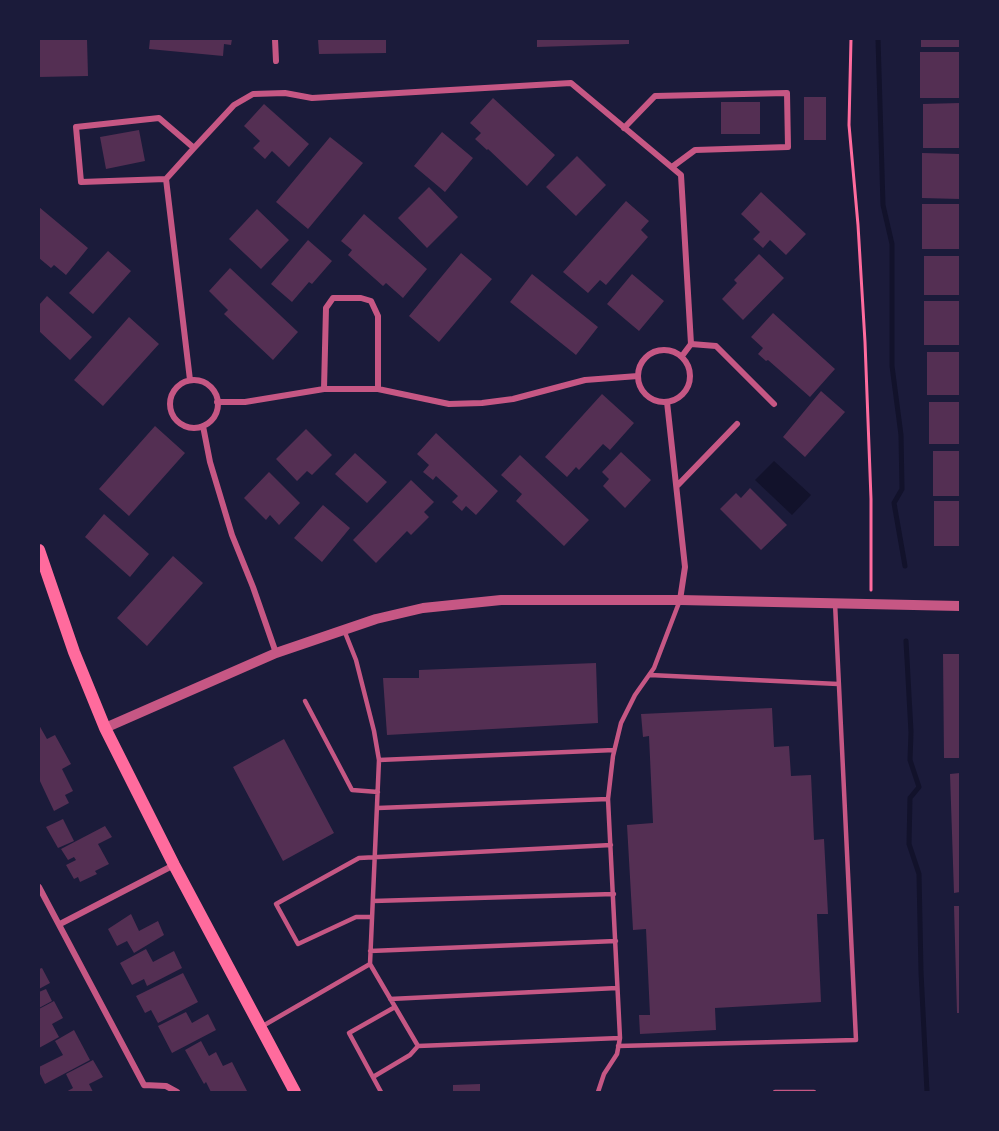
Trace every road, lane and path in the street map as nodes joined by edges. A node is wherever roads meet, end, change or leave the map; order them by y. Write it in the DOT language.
graph roads {
  1 [pos="275,39"];
  2 [pos="851,39"];
  3 [pos="276,61"];
  4 [pos="624,128"];
  5 [pos="194,148"];
  6 [pos="672,168"];
  7 [pos="166,179"];
  8 [pos="691,345"];
  9 [pos="682,356"];
  10 [pos="638,376"];
  11 [pos="190,380"];
  12 [pos="324,389"];
  13 [pos="378,389"];
  14 [pos="218,402"];
  15 [pos="667,402"];
  16 [pos="774,404"];
  17 [pos="737,424"];
  18 [pos="202,426"];
  19 [pos="677,486"];
  20 [pos="39,550"];
  21 [pos="680,600"];
  22 [pos="834,603"];
  23 [pos="871,604"];
  24 [pos="960,606"];
  25 [pos="344,630"];
  26 [pos="276,653"];
  27 [pos="650,675"];
  28 [pos="838,684"];
  29 [pos="305,701"];
  30 [pos="105,728"];
  31 [pos="614,750"];
  32 [pos="379,760"];
  33 [pos="378,792"];
  34 [pos="608,799"];
  35 [pos="378,808"];
  36 [pos="611,845"];
  37 [pos="375,858"];
  38 [pos="174,865"];
  39 [pos="39,887"];
  40 [pos="614,894"];
  41 [pos="373,901"];
  42 [pos="372,917"];
  43 [pos="60,924"];
  44 [pos="616,941"];
  45 [pos="370,951"];
  46 [pos="369,964"];
  47 [pos="618,988"];
  48 [pos="390,999"];
  49 [pos="395,1007"];
  50 [pos="261,1027"];
  51 [pos="620,1038"];
  52 [pos="418,1046"];
  53 [pos="618,1046"];
  54 [pos="373,1077"];
  55 [pos="144,1085"];
  56 [pos="140,1092"];
  57 [pos="177,1092"];
  58 [pos="295,1092"];
  59 [pos="381,1092"];
  60 [pos="598,1092"];
  61 [pos="775,1092"];
  62 [pos="814,1092"];
  1 -- 3 [label="street"];
  2 -- 23 [label="path"];
  4 -- 5 [label="street"];
  4 -- 6 [label="street"];
  4 -- 6 [label="street"];
  5 -- 7 [label="street"];
  5 -- 7 [label="street"];
  6 -- 8 [label="street"];
  7 -- 11 [label="street"];
  8 -- 9 [label="street"];
  8 -- 16 [label="street"];
  9 -- 10 [label="street"];
  9 -- 15 [label="street"];
  10 -- 13 [label="street"];
  10 -- 15 [label="street"];
  11 -- 14 [label="street"];
  11 -- 18 [label="street"];
  12 -- 13 [label="street"];
  12 -- 13 [label="street"];
  12 -- 14 [label="street"];
  14 -- 18 [label="street"];
  15 -- 19 [label="street"];
  17 -- 19 [label="street"];
  18 -- 26 [label="street"];
  19 -- 21 [label="street"];
  20 -- 30 [label="main road"];
  21 -- 22 [label="street"];
  21 -- 25 [label="street"];
  21 -- 27 [label="lane"];
  22 -- 23 [label="street"];
  22 -- 28 [label="lane"];
  23 -- 24 [label="street"];
  25 -- 26 [label="street"];
  25 -- 32 [label="lane"];
  26 -- 30 [label="street"];
  27 -- 28 [label="lane"];
  27 -- 31 [label="lane"];
  28 -- 53 [label="lane"];
  29 -- 33 [label="lane"];
  30 -- 38 [label="main road"];
  31 -- 32 [label="lane"];
  31 -- 34 [label="lane"];
  32 -- 33 [label="lane"];
  33 -- 35 [label="lane"];
  34 -- 35 [label="lane"];
  34 -- 36 [label="lane"];
  35 -- 37 [label="lane"];
  36 -- 37 [label="lane"];
  36 -- 40 [label="lane"];
  37 -- 41 [label="lane"];
  37 -- 42 [label="lane"];
  38 -- 43 [label="street"];
  38 -- 50 [label="main road"];
  39 -- 43 [label="street"];
  40 -- 41 [label="lane"];
  40 -- 44 [label="lane"];
  41 -- 42 [label="lane"];
  42 -- 45 [label="lane"];
  43 -- 55 [label="street"];
  44 -- 45 [label="lane"];
  44 -- 47 [label="lane"];
  45 -- 46 [label="lane"];
  46 -- 48 [label="lane"];
  46 -- 50 [label="lane"];
  47 -- 48 [label="lane"];
  47 -- 51 [label="lane"];
  48 -- 49 [label="lane"];
  49 -- 52 [label="lane"];
  49 -- 54 [label="lane"];
  50 -- 58 [label="main road"];
  51 -- 52 [label="lane"];
  51 -- 53 [label="lane"];
  52 -- 54 [label="lane"];
  53 -- 60 [label="lane"];
  54 -- 59 [label="lane"];
  55 -- 56 [label="street"];
  55 -- 57 [label="street"];
  61 -- 62 [label="lane"];
}
